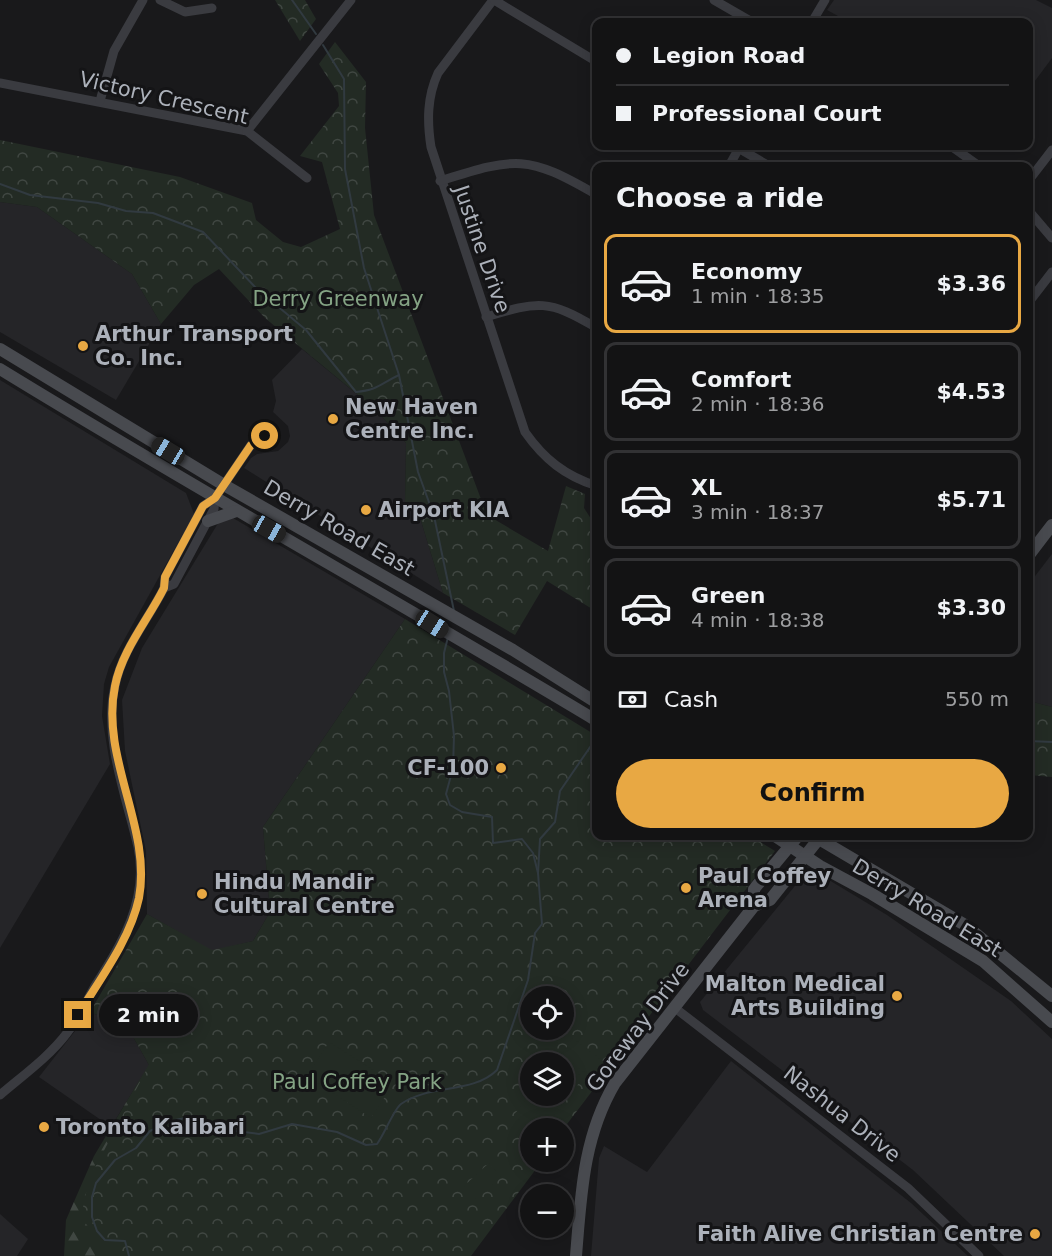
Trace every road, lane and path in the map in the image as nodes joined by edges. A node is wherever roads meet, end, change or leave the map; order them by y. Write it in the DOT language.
graph roads {
  1 [pos="143,0"];
  2 [pos="160,0"];
  3 [pos="351,0"];
  4 [pos="493,0"];
  5 [pos="714,0"];
  6 [pos="825,0"];
  7 [pos="212,8"];
  8 [pos="745,18"];
  9 [pos="814,18"];
  10 [pos="592,59"];
  11 [pos="0,83"];
  12 [pos="99,100"];
  13 [pos="247,131"];
  14 [pos="742,150"];
  15 [pos="957,150"];
  16 [pos="1052,150"];
  17 [pos="762,162"];
  18 [pos="973,162"];
  19 [pos="1033,175"];
  20 [pos="307,178"];
  21 [pos="440,181"];
  22 [pos="592,192"];
  23 [pos="1033,216"];
  24 [pos="1052,238"];
  25 [pos="1052,272"];
  26 [pos="1033,297"];
  27 [pos="486,317"];
  28 [pos="592,325"];
  29 [pos="0,349"];
  30 [pos="0,369"];
  31 [pos="265,436"];
  32 [pos="592,484"];
  33 [pos="225,485"];
  34 [pos="215,498"];
  35 [pos="236,511"];
  36 [pos="208,521"];
  37 [pos="1052,525"];
  38 [pos="1033,550"];
  39 [pos="164,588"];
  40 [pos="480,633"];
  41 [pos="472,647"];
  42 [pos="571,687"];
  43 [pos="564,700"];
  44 [pos="592,700"];
  45 [pos="592,718"];
  46 [pos="794,840"];
  47 [pos="816,840"];
  48 [pos="823,840"];
  49 [pos="805,855"];
  50 [pos="754,906"];
  51 [pos="1052,996"];
  52 [pos="675,1008"];
  53 [pos="1052,1022"];
  54 [pos="0,1095"];
  55 [pos="576,1256"];
  56 [pos="979,1256"];
  1 -- 12 [label="street"];
  2 -- 7 [label="street"];
  3 -- 13 [label="street"];
  4 -- 10 [label="street"];
  4 -- 21 [label="street, Justine Drive"];
  5 -- 8 [label="street"];
  6 -- 9 [label="street"];
  11 -- 12 [label="street, Victory Crescent"];
  12 -- 13 [label="street, Victory Crescent"];
  13 -- 20 [label="street, Victory Crescent"];
  14 -- 17 [label="street"];
  15 -- 18 [label="street"];
  16 -- 19 [label="street"];
  21 -- 22 [label="street"];
  21 -- 27 [label="street, Justine Drive"];
  23 -- 24 [label="street"];
  25 -- 26 [label="street"];
  27 -- 28 [label="street"];
  27 -- 32 [label="street, Justine Drive"];
  29 -- 33 [label="main road, Derry Road East"];
  30 -- 34 [label="main road, Derry Road East"];
  31 -- 33 [label="street"];
  33 -- 34 [label="street"];
  33 -- 40 [label="main road, Derry Road East"];
  34 -- 35 [label="main road, Derry Road East"];
  34 -- 36 [label="street"];
  34 -- 39 [label="street"];
  35 -- 36 [label="main road"];
  35 -- 41 [label="main road, Derry Road East"];
  36 -- 39 [label="street"];
  37 -- 38 [label="main road"];
  39 -- 54 [label="street"];
  40 -- 41 [label="main road"];
  40 -- 42 [label="main road, Derry Road East"];
  41 -- 43 [label="main road, Derry Road East"];
  42 -- 43 [label="main road"];
  42 -- 44 [label="main road, Derry Road East"];
  43 -- 45 [label="main road, Derry Road East"];
  46 -- 49 [label="main road, Derry Road East"];
  46 -- 50 [label="main road, Goreway Drive"];
  47 -- 49 [label="main road, Goreway Drive"];
  48 -- 51 [label="main road, Derry Road East"];
  49 -- 50 [label="main road, Goreway Drive"];
  49 -- 53 [label="main road, Derry Road East"];
  50 -- 52 [label="main road, Goreway Drive"];
  52 -- 55 [label="main road, Goreway Drive"];
  52 -- 56 [label="street, Nashua Drive"];
}
